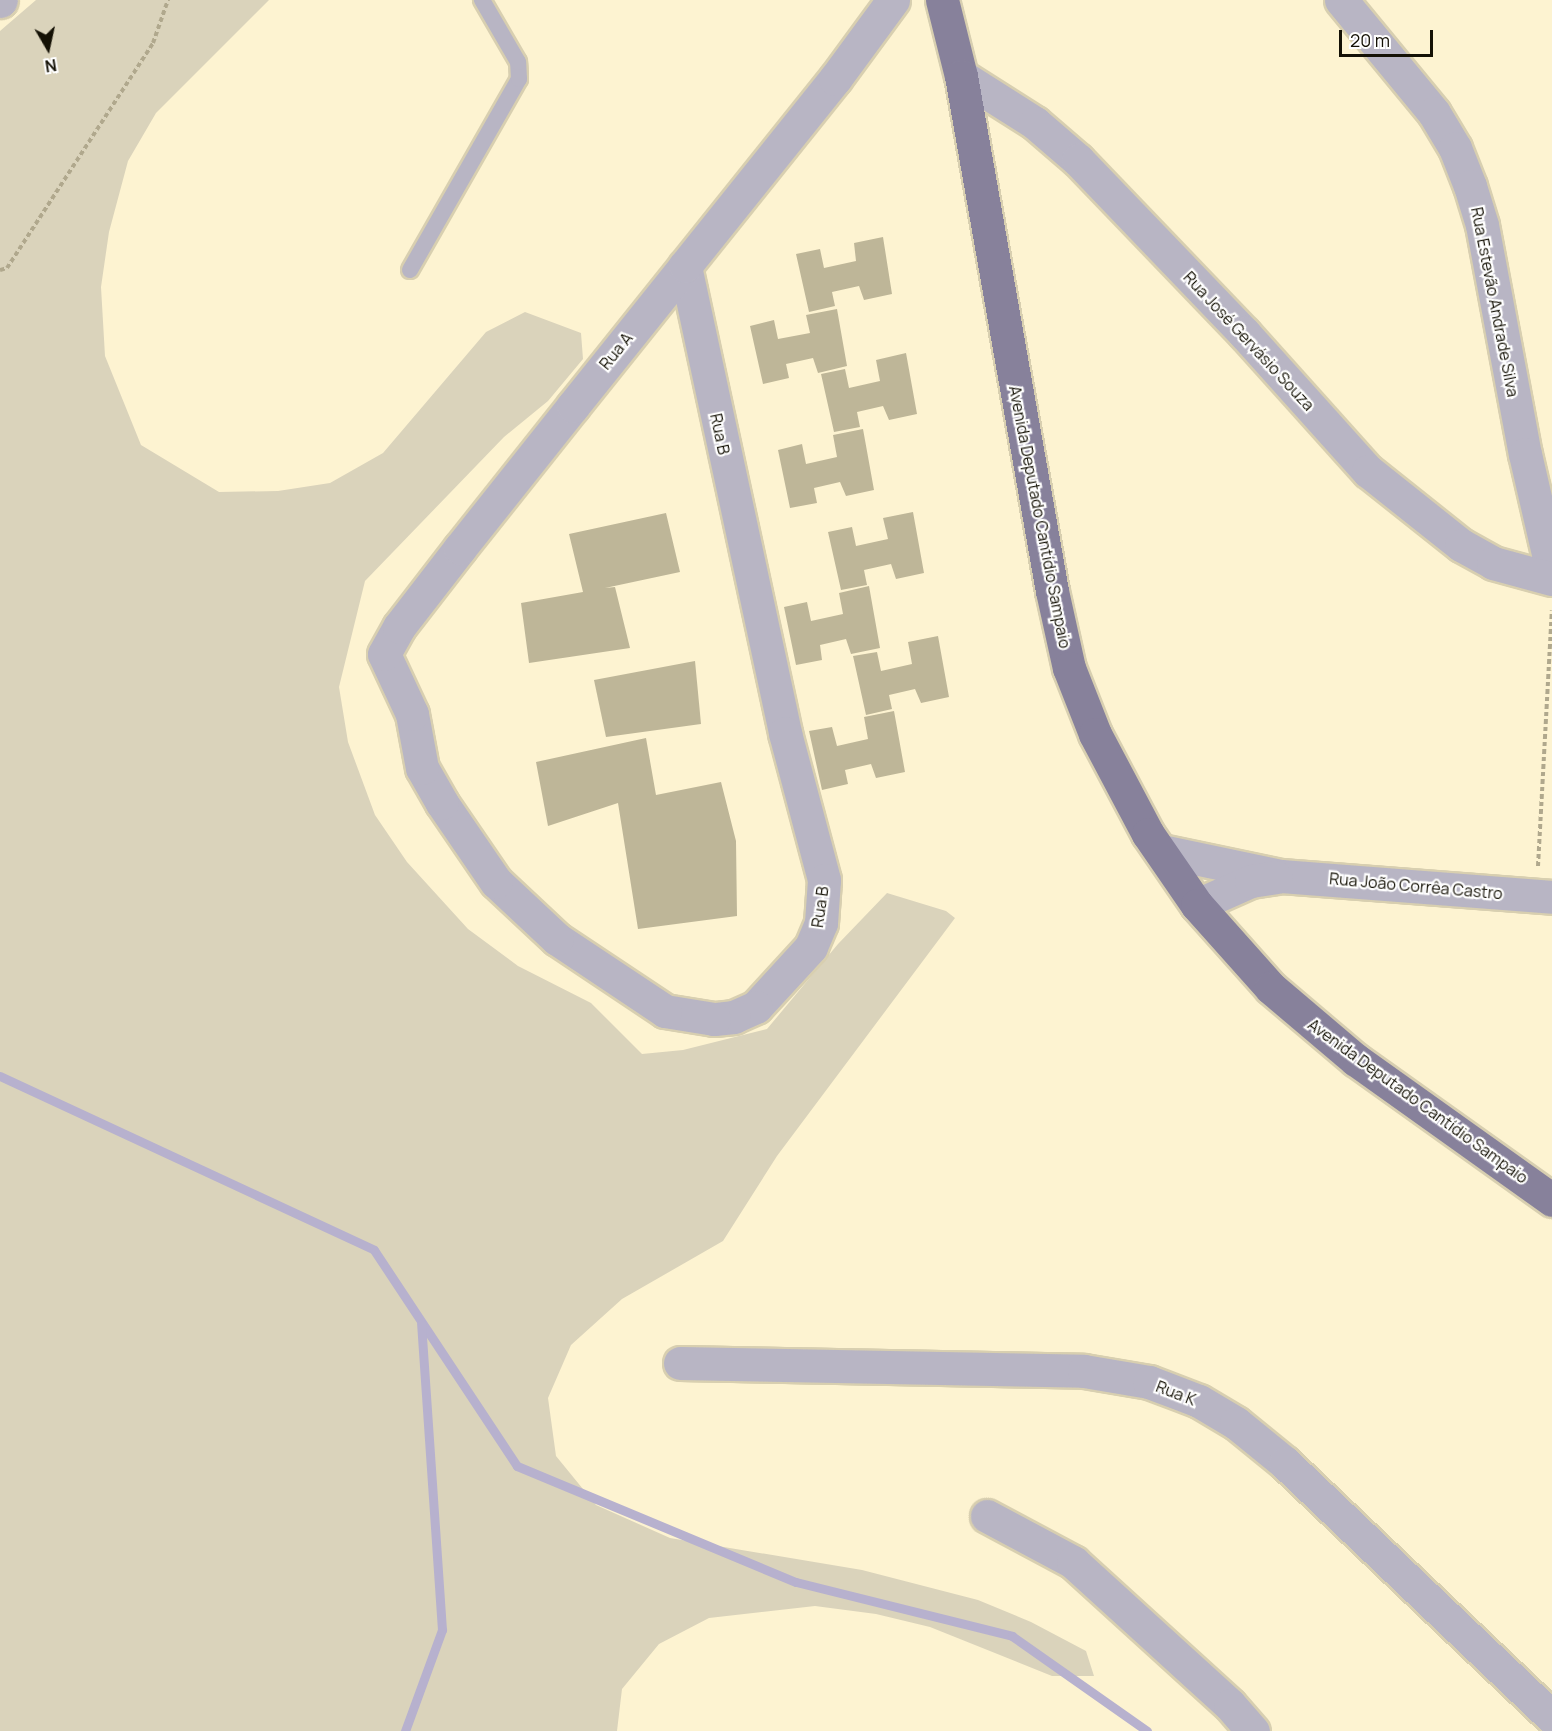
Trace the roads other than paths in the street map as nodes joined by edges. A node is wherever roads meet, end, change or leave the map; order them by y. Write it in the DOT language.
graph roads {
  1 [pos="482,0"];
  2 [pos="893,0"];
  3 [pos="942,0"];
  4 [pos="1341,0"];
  5 [pos="961,76"];
  6 [pos="685,266"];
  7 [pos="410,270"];
  8 [pos="1552,571"];
  9 [pos="1552,579"];
  10 [pos="412,714"];
  11 [pos="1161,851"];
  12 [pos="1281,876"];
  13 [pos="1544,897"];
  14 [pos="1197,905"];
  15 [pos="1552,1200"];
  16 [pos="680,1363"];
  17 [pos="987,1516"];
  18 [pos="1552,1718"];
  19 [pos="1253,1731"];
  1 -- 7 [label="lane"];
  2 -- 6 [label="street, Rua A"];
  3 -- 5 [label="main road, Avenida Deputado Cantídio Sampaio"];
  4 -- 8 [label="street, Rua Estevão Andrade Silva"];
  5 -- 9 [label="street, Rua José Gervásio Souza"];
  5 -- 11 [label="main road, Avenida Deputado Cantídio Sampaio"];
  6 -- 10 [label="street, Rua A"];
  6 -- 10 [label="street, Rua B"];
  11 -- 12 [label="street, Rua João Corrêa Castro"];
  11 -- 14 [label="main road, Avenida Deputado Cantídio Sampaio"];
  12 -- 13 [label="street, Rua João Corrêa Castro"];
  12 -- 14 [label="street, Rua João Corrêa Castro"];
  14 -- 15 [label="main road, Avenida Deputado Cantídio Sampaio"];
  16 -- 18 [label="street, Rua K"];
  17 -- 19 [label="street"];
}
